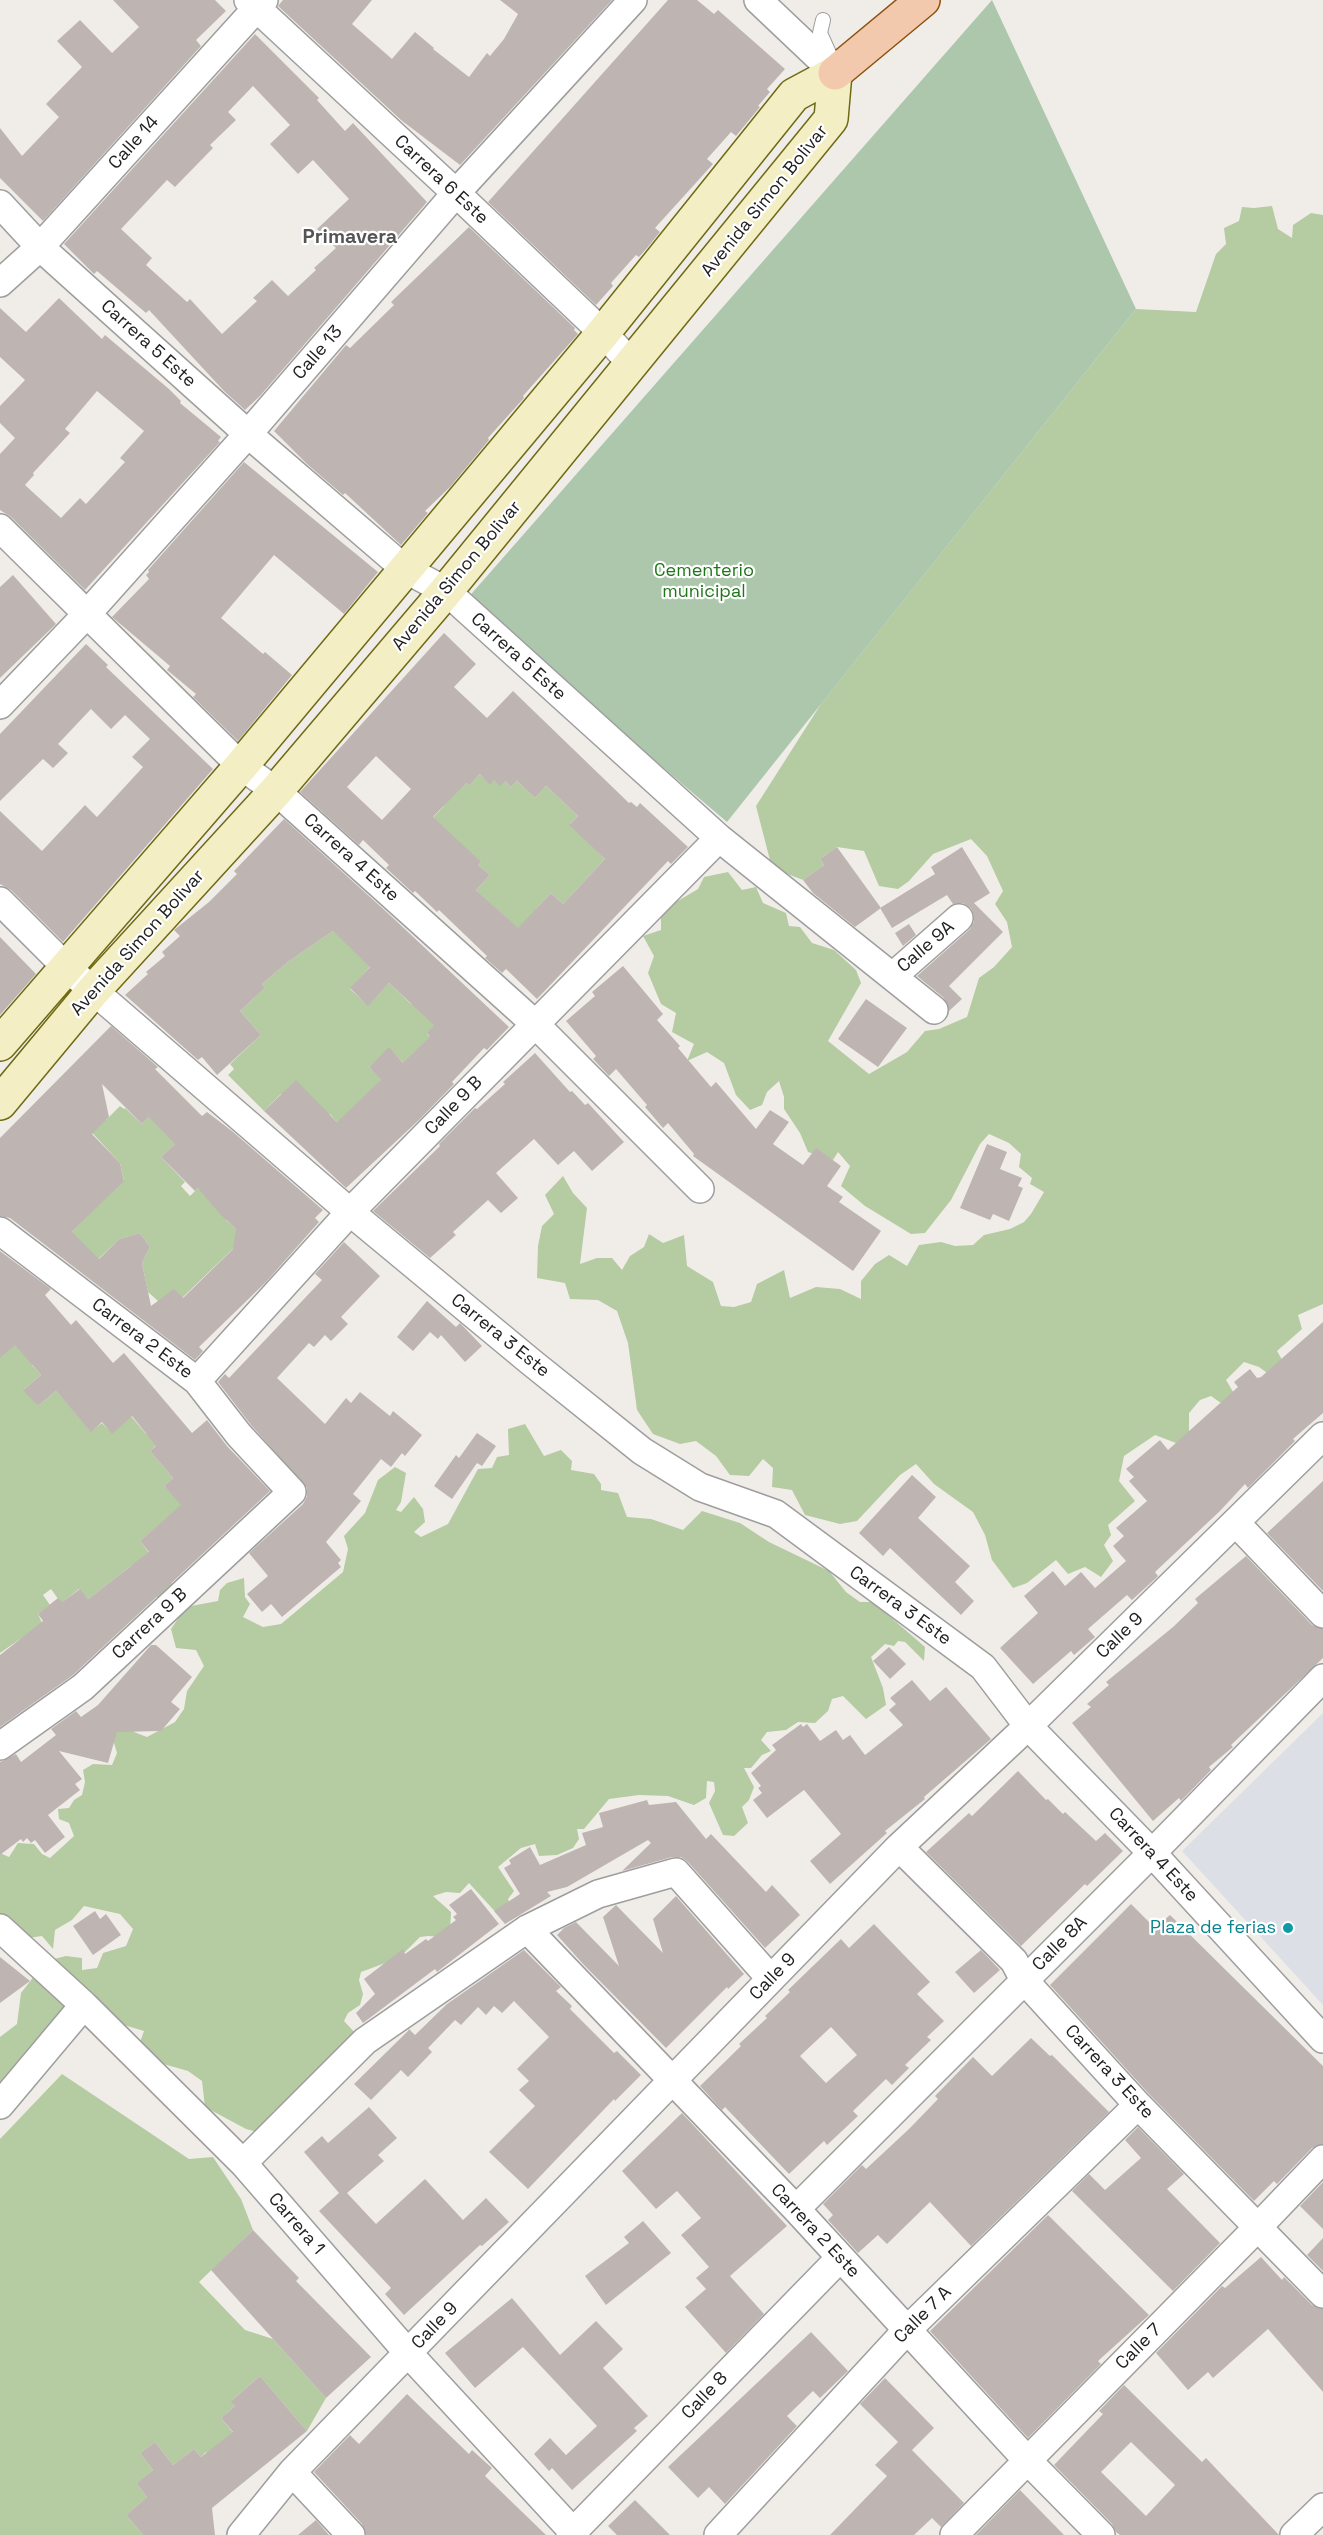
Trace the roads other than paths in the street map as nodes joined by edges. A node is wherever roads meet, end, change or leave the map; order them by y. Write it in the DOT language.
graph roads {
  1 [pos="633,0"];
  2 [pos="758,0"];
  3 [pos="923,0"];
  4 [pos="256,3"];
  5 [pos="836,72"];
  6 [pos="456,193"];
  7 [pos="0,204"];
  8 [pos="40,247"];
  9 [pos="0,283"];
  10 [pos="603,333"];
  11 [pos="632,364"];
  12 [pos="248,434"];
  13 [pos="0,528"];
  14 [pos="405,569"];
  15 [pos="446,591"];
  16 [pos="87,614"];
  17 [pos="0,705"];
  18 [pos="240,766"];
  19 [pos="276,791"];
  20 [pos="719,838"];
  21 [pos="0,901"];
  22 [pos="959,918"];
  23 [pos="66,967"];
  24 [pos="893,975"];
  25 [pos="93,991"];
  26 [pos="933,1010"];
  27 [pos="534,1023"];
  28 [pos="0,1044"];
  29 [pos="0,1103"];
  30 [pos="700,1189"];
  31 [pos="350,1212"];
  32 [pos="0,1231"];
  33 [pos="197,1381"];
  34 [pos="1323,1436"];
  35 [pos="292,1492"];
  36 [pos="1236,1523"];
  37 [pos="1323,1614"];
  38 [pos="1323,1678"];
  39 [pos="1028,1726"];
  40 [pos="0,1746"];
  41 [pos="899,1847"];
  42 [pos="1152,1853"];
  43 [pos="0,1928"];
  44 [pos="527,1929"];
  45 [pos="771,1979"];
  46 [pos="1024,1980"];
  47 [pos="84,2005"];
  48 [pos="1323,2039"];
  49 [pos="672,2081"];
  50 [pos="1138,2105"];
  51 [pos="0,2106"];
  52 [pos="1323,2159"];
  53 [pos="243,2163"];
  54 [pos="796,2208"];
  55 [pos="1258,2228"];
  56 [pos="840,2258"];
  57 [pos="1323,2294"];
  58 [pos="907,2330"];
  59 [pos="408,2353"];
  60 [pos="1027,2460"];
  61 [pos="292,2472"];
  62 [pos="1323,2507"];
  63 [pos="573,2534"];
  64 [pos="241,2535"];
  65 [pos="351,2535"];
  66 [pos="718,2535"];
  67 [pos="954,2535"];
  68 [pos="1101,2535"];
  69 [pos="1294,2535"];
  1 -- 6 [label="street, Calle 13"];
  2 -- 5 [label="street"];
  3 -- 5 [label="main road"];
  4 -- 6 [label="street, Carrera 6 Este"];
  4 -- 8 [label="street, Calle 14"];
  5 -- 10 [label="main road, Avenida Simon Bolivar"];
  5 -- 11 [label="main road, Avenida Simon Bolivar"];
  6 -- 10 [label="street, Carrera 6 Este"];
  6 -- 12 [label="street, Calle 13"];
  7 -- 8 [label="street, Carrera 5 Este"];
  8 -- 9 [label="street, Calle 14"];
  8 -- 12 [label="street, Carrera 5 Este"];
  10 -- 11 [label="street, Carrera 6 Este"];
  10 -- 14 [label="main road, Avenida Simon Bolivar"];
  11 -- 15 [label="main road, Avenida Simon Bolivar"];
  12 -- 14 [label="street, Carrera 5 Este"];
  12 -- 16 [label="street, Calle 13"];
  13 -- 16 [label="street, Carrera 4 Este"];
  14 -- 15 [label="street, Carrera 5 Este"];
  14 -- 18 [label="main road, Avenida Simon Bolivar"];
  15 -- 19 [label="main road, Avenida Simon Bolivar"];
  15 -- 20 [label="street, Carrera 5 Este"];
  16 -- 17 [label="street, Calle 13"];
  16 -- 18 [label="street, Carrera 4 Este"];
  18 -- 19 [label="street, Carrera 4 Este"];
  18 -- 23 [label="main road, Avenida Simon Bolivar"];
  19 -- 25 [label="main road, Avenida Simon Bolivar"];
  19 -- 27 [label="street, Carrera 4 Este"];
  20 -- 24 [label="street, Carrera 5 Este"];
  20 -- 27 [label="street, Calle 9 B"];
  21 -- 23 [label="street, Carrera 3 Este"];
  22 -- 24 [label="street, Calle 9A"];
  23 -- 25 [label="street, Carrera 3 Este"];
  23 -- 28 [label="main road, Avenida Simon Bolivar"];
  24 -- 26 [label="street, Carrera 5 Este"];
  25 -- 29 [label="main road, Avenida Simon Bolivar"];
  25 -- 31 [label="street, Carrera 3 Este"];
  27 -- 30 [label="street, Carrera 4 Este"];
  27 -- 31 [label="street, Calle 9 B"];
  31 -- 33 [label="street, Calle 9 B"];
  31 -- 39 [label="street, Carrera 3 Este"];
  32 -- 33 [label="street, Carrera 2 Este"];
  33 -- 35 [label="street, Carrera 2 Este"];
  34 -- 36 [label="street, Calle 9"];
  35 -- 40 [label="street, Carrera 9 B"];
  36 -- 37 [label="street"];
  36 -- 39 [label="street, Calle 9"];
  38 -- 42 [label="street, Calle 8A"];
  39 -- 41 [label="street, Calle 9"];
  39 -- 42 [label="street, Carrera 4 Este"];
  41 -- 45 [label="street, Calle 9"];
  41 -- 46 [label="street, Carrera 3 Este"];
  42 -- 46 [label="street, Calle 8A"];
  42 -- 48 [label="street, Carrera 4 Este"];
  43 -- 47 [label="street, Carrera 1"];
  44 -- 45 [label="street"];
  44 -- 49 [label="street, Carrera 2 Este"];
  44 -- 53 [label="street"];
  45 -- 49 [label="street, Calle 9"];
  46 -- 50 [label="street, Carrera 3 Este"];
  46 -- 54 [label="street, Calle 8A"];
  47 -- 51 [label="street"];
  47 -- 53 [label="street, Carrera 1"];
  49 -- 54 [label="street, Carrera 2 Este"];
  49 -- 59 [label="street, Calle 9"];
  50 -- 55 [label="street, Carrera 3 Este"];
  50 -- 58 [label="street, Calle 7 A"];
  52 -- 55 [label="street, Calle 7"];
  53 -- 59 [label="street, Carrera 1"];
  54 -- 56 [label="street, Carrera 2 Este"];
  55 -- 57 [label="street, Carrera 3 Este"];
  55 -- 60 [label="street, Calle 7"];
  56 -- 58 [label="street, Carrera 2 Este"];
  56 -- 63 [label="street, Calle 8"];
  58 -- 60 [label="street, Carrera 2 Este"];
  58 -- 66 [label="street, Calle 7 A"];
  59 -- 61 [label="street, Calle 9"];
  59 -- 63 [label="street, Carrera 1"];
  60 -- 67 [label="street, Calle 7"];
  60 -- 68 [label="street, Carrera 2 Este"];
  61 -- 64 [label="street, Calle 9"];
  61 -- 65 [label="street"];
  62 -- 69 [label="street"];
}
